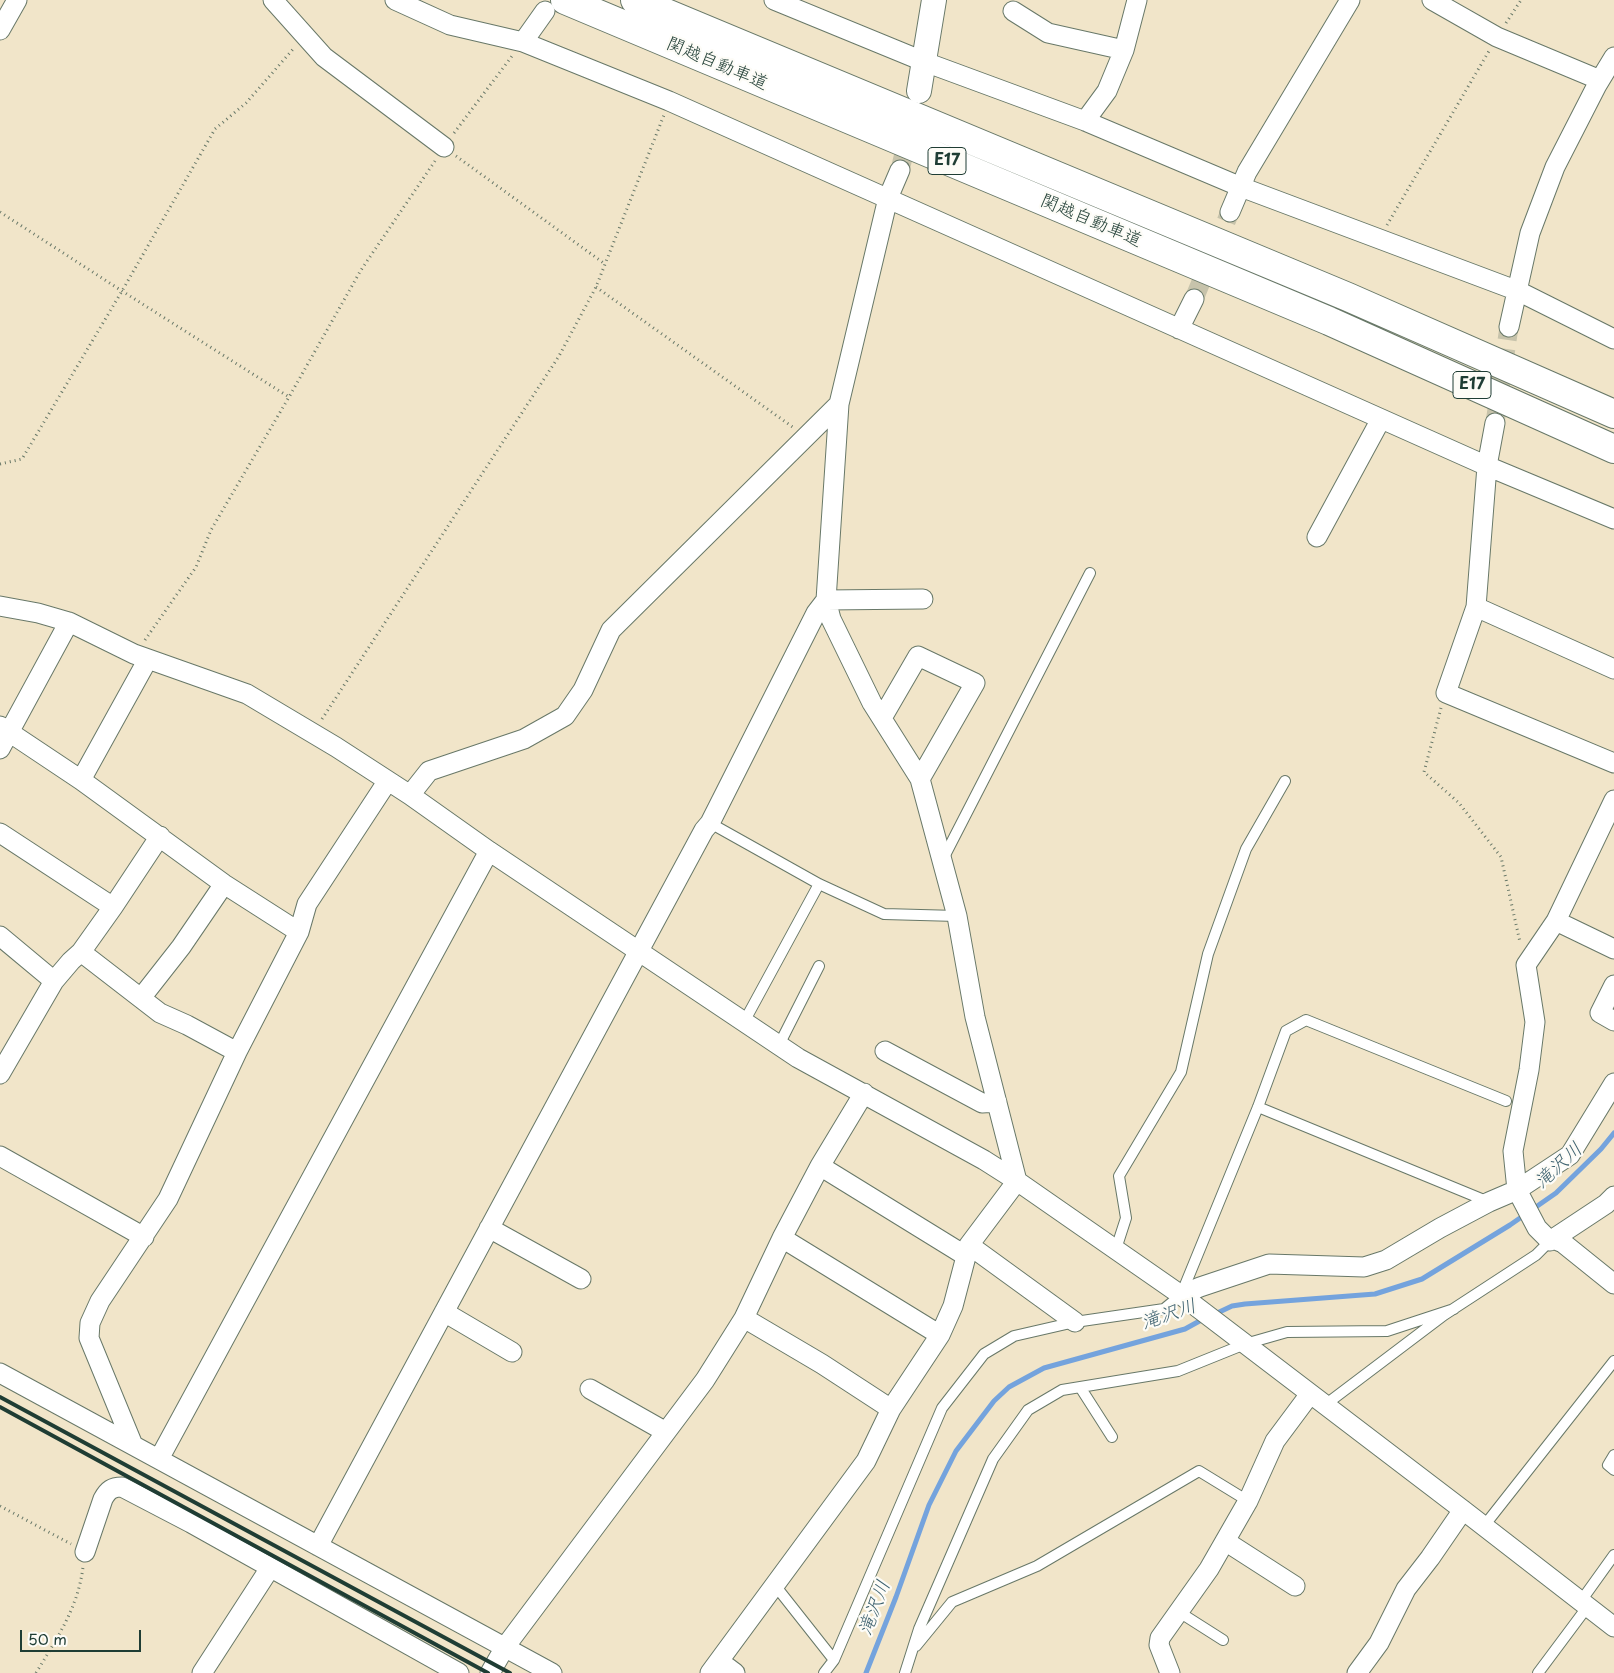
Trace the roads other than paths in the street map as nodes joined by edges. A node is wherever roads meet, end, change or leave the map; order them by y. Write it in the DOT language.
graph roads {
  1 [pos="17,0"];
  2 [pos="273,0"];
  3 [pos="395,0"];
  4 [pos="635,0"];
  5 [pos="774,0"];
  6 [pos="934,0"];
  7 [pos="1137,0"];
  8 [pos="1350,0"];
  9 [pos="1432,0"];
  10 [pos="1013,4"];
  11 [pos="555,6"];
  12 [pos="0,30"];
  13 [pos="523,42"];
  14 [pos="1124,50"];
  15 [pos="1614,57"];
  16 [pos="925,62"];
  17 [pos="1600,80"];
  18 [pos="919,91"];
  19 [pos="1085,121"];
  20 [pos="444,147"];
  21 [pos="900,170"];
  22 [pos="1241,187"];
  23 [pos="888,198"];
  24 [pos="1230,212"];
  25 [pos="1518,292"];
  26 [pos="1194,299"];
  27 [pos="1510,327"];
  28 [pos="1179,329"];
  29 [pos="1614,339"];
  30 [pos="839,404"];
  31 [pos="1614,414"];
  32 [pos="1381,419"];
  33 [pos="1495,423"];
  34 [pos="1614,449"];
  35 [pos="1487,466"];
  36 [pos="1614,519"];
  37 [pos="1317,537"];
  38 [pos="1090,573"];
  39 [pos="923,599"];
  40 [pos="826,600"];
  41 [pos="0,606"];
  42 [pos="1476,607"];
  43 [pos="69,622"];
  44 [pos="141,657"];
  45 [pos="1614,669"];
  46 [pos="882,718"];
  47 [pos="5,729"];
  48 [pos="0,749"];
  49 [pos="1614,763"];
  50 [pos="920,779"];
  51 [pos="81,780"];
  52 [pos="1285,781"];
  53 [pos="387,782"];
  54 [pos="410,795"];
  55 [pos="1614,800"];
  56 [pos="710,824"];
  57 [pos="0,832"];
  58 [pos="160,836"];
  59 [pos="489,850"];
  60 [pos="942,861"];
  61 [pos="224,884"];
  62 [pos="819,884"];
  63 [pos="113,907"];
  64 [pos="958,916"];
  65 [pos="1556,921"];
  66 [pos="299,932"];
  67 [pos="0,936"];
  68 [pos="1614,949"];
  69 [pos="81,952"];
  70 [pos="638,952"];
  71 [pos="819,966"];
  72 [pos="54,982"];
  73 [pos="1614,985"];
  74 [pos="141,998"];
  75 [pos="1614,1021"];
  76 [pos="744,1022"];
  77 [pos="779,1045"];
  78 [pos="885,1051"];
  79 [pos="237,1052"];
  80 [pos="0,1074"];
  81 [pos="1614,1083"];
  82 [pos="864,1093"];
  83 [pos="1506,1101"];
  84 [pos="997,1102"];
  85 [pos="1258,1108"];
  86 [pos="0,1156"];
  87 [pos="820,1166"];
  88 [pos="1018,1181"];
  89 [pos="1518,1194"];
  90 [pos="1614,1196"];
  91 [pos="1489,1202"];
  92 [pos="489,1228"];
  93 [pos="144,1237"];
  94 [pos="782,1238"];
  95 [pos="1552,1240"];
  96 [pos="1116,1249"];
  97 [pos="968,1250"];
  98 [pos="581,1279"];
  99 [pos="1614,1284"];
  100 [pos="1181,1296"];
  101 [pos="1454,1309"];
  102 [pos="444,1312"];
  103 [pos="744,1318"];
  104 [pos="1075,1322"];
  105 [pos="940,1335"];
  106 [pos="1245,1344"];
  107 [pos="512,1352"];
  108 [pos="1614,1361"];
  109 [pos="0,1373"];
  110 [pos="1080,1387"];
  111 [pos="590,1389"];
  112 [pos="1318,1400"];
  113 [pos="891,1409"];
  114 [pos="666,1432"];
  115 [pos="1112,1436"];
  116 [pos="133,1444"];
  117 [pos="1614,1455"];
  118 [pos="158,1459"];
  119 [pos="1614,1470"];
  120 [pos="1248,1501"];
  121 [pos="1463,1510"];
  122 [pos="1484,1526"];
  123 [pos="1225,1541"];
  124 [pos="318,1546"];
  125 [pos="85,1552"];
  126 [pos="1614,1555"];
  127 [pos="270,1568"];
  128 [pos="774,1584"];
  129 [pos="1295,1586"];
  130 [pos="1584,1603"];
  131 [pos="1179,1612"];
  132 [pos="1614,1627"];
  133 [pos="1223,1640"];
  134 [pos="505,1647"];
  135 [pos="912,1650"];
  136 [pos="834,1660"];
  137 [pos="714,1667"];
  138 [pos="202,1673"];
  139 [pos="459,1673"];
  140 [pos="490,1673"];
  141 [pos="552,1673"];
  142 [pos="735,1673"];
  143 [pos="824,1673"];
  144 [pos="905,1673"];
  145 [pos="1170,1673"];
  146 [pos="1357,1673"];
  147 [pos="1538,1673"];
  1 -- 12 [label="street"];
  2 -- 20 [label="street"];
  3 -- 13 [label="street"];
  4 -- 31 [label="highway, 関越自動車道 / E17"];
  5 -- 16 [label="street"];
  6 -- 16 [label="street"];
  7 -- 14 [label="street"];
  8 -- 22 [label="street"];
  9 -- 17 [label="street"];
  10 -- 14 [label="street"];
  11 -- 13 [label="street"];
  11 -- 34 [label="highway, 関越自動車道 / E17"];
  13 -- 23 [label="street"];
  14 -- 19 [label="street"];
  15 -- 17 [label="street"];
  16 -- 18 [label="street"];
  16 -- 19 [label="street"];
  17 -- 25 [label="street"];
  19 -- 22 [label="street"];
  21 -- 23 [label="street"];
  22 -- 24 [label="street"];
  22 -- 25 [label="street"];
  23 -- 28 [label="street"];
  23 -- 30 [label="street"];
  25 -- 27 [label="street"];
  25 -- 29 [label="street"];
  26 -- 28 [label="street"];
  28 -- 32 [label="street"];
  30 -- 40 [label="street"];
  30 -- 54 [label="street"];
  32 -- 35 [label="street"];
  32 -- 37 [label="street"];
  33 -- 35 [label="street"];
  35 -- 36 [label="street"];
  35 -- 42 [label="street"];
  38 -- 60 [label="lane"];
  39 -- 40 [label="street"];
  40 -- 46 [label="street"];
  40 -- 56 [label="street"];
  41 -- 43 [label="street"];
  42 -- 45 [label="street"];
  42 -- 49 [label="street"];
  43 -- 44 [label="street"];
  43 -- 47 [label="street"];
  44 -- 51 [label="street"];
  44 -- 53 [label="street"];
  46 -- 50 [label="street"];
  46 -- 50 [label="street"];
  47 -- 48 [label="street"];
  47 -- 51 [label="street"];
  50 -- 60 [label="street"];
  51 -- 58 [label="street"];
  52 -- 96 [label="lane"];
  53 -- 54 [label="street"];
  53 -- 66 [label="street"];
  54 -- 59 [label="street"];
  55 -- 65 [label="street"];
  56 -- 62 [label="lane"];
  56 -- 70 [label="street"];
  57 -- 63 [label="street"];
  58 -- 61 [label="street"];
  58 -- 63 [label="street"];
  59 -- 70 [label="street"];
  59 -- 118 [label="street"];
  60 -- 64 [label="street"];
  61 -- 66 [label="street"];
  61 -- 74 [label="street"];
  62 -- 64 [label="lane"];
  62 -- 76 [label="lane"];
  63 -- 69 [label="street"];
  64 -- 84 [label="street"];
  65 -- 68 [label="street"];
  65 -- 89 [label="street"];
  66 -- 79 [label="street"];
  67 -- 72 [label="street"];
  69 -- 72 [label="street"];
  69 -- 74 [label="street"];
  70 -- 76 [label="street"];
  70 -- 92 [label="street"];
  71 -- 77 [label="lane"];
  72 -- 80 [label="street"];
  73 -- 75 [label="street"];
  74 -- 79 [label="street"];
  76 -- 77 [label="street"];
  77 -- 82 [label="street"];
  78 -- 84 [label="street"];
  79 -- 93 [label="street"];
  81 -- 89 [label="street"];
  82 -- 87 [label="street"];
  82 -- 88 [label="street"];
  83 -- 85 [label="lane"];
  84 -- 88 [label="street"];
  85 -- 91 [label="lane"];
  85 -- 100 [label="lane"];
  86 -- 93 [label="street"];
  87 -- 94 [label="street"];
  87 -- 97 [label="street"];
  88 -- 96 [label="street"];
  88 -- 97 [label="street"];
  89 -- 91 [label="street"];
  89 -- 95 [label="street"];
  90 -- 95 [label="street"];
  91 -- 100 [label="street"];
  92 -- 98 [label="street"];
  92 -- 102 [label="street"];
  93 -- 116 [label="street"];
  94 -- 103 [label="street"];
  94 -- 105 [label="street"];
  95 -- 99 [label="street"];
  95 -- 101 [label="lane"];
  96 -- 100 [label="street"];
  97 -- 104 [label="street"];
  97 -- 105 [label="street"];
  100 -- 104 [label="lane"];
  100 -- 106 [label="street"];
  101 -- 106 [label="lane"];
  101 -- 112 [label="lane"];
  102 -- 107 [label="street"];
  102 -- 124 [label="street"];
  103 -- 113 [label="street"];
  103 -- 114 [label="street"];
  104 -- 136 [label="lane"];
  105 -- 113 [label="street"];
  106 -- 110 [label="lane"];
  106 -- 112 [label="street"];
  108 -- 122 [label="lane"];
  109 -- 116 [label="street"];
  110 -- 115 [label="lane"];
  110 -- 135 [label="lane"];
  111 -- 114 [label="street"];
  112 -- 120 [label="street"];
  112 -- 121 [label="street"];
  113 -- 128 [label="street"];
  114 -- 134 [label="street"];
  116 -- 118 [label="street"];
  117 -- 119 [label="lane"];
  118 -- 124 [label="street"];
  120 -- 123 [label="street"];
  120 -- 135 [label="lane"];
  121 -- 122 [label="street"];
  121 -- 146 [label="street"];
  122 -- 130 [label="street"];
  123 -- 129 [label="street"];
  123 -- 131 [label="street"];
  124 -- 134 [label="street"];
  125 -- 127 [label="street"];
  126 -- 130 [label="lane"];
  127 -- 138 [label="street"];
  127 -- 139 [label="street"];
  128 -- 136 [label="lane"];
  128 -- 137 [label="street"];
  130 -- 132 [label="street"];
  130 -- 147 [label="lane"];
  131 -- 133 [label="lane"];
  131 -- 145 [label="street"];
  134 -- 140 [label="street"];
  134 -- 141 [label="street"];
  135 -- 144 [label="lane"];
  136 -- 143 [label="lane"];
  137 -- 142 [label="street"];
}
